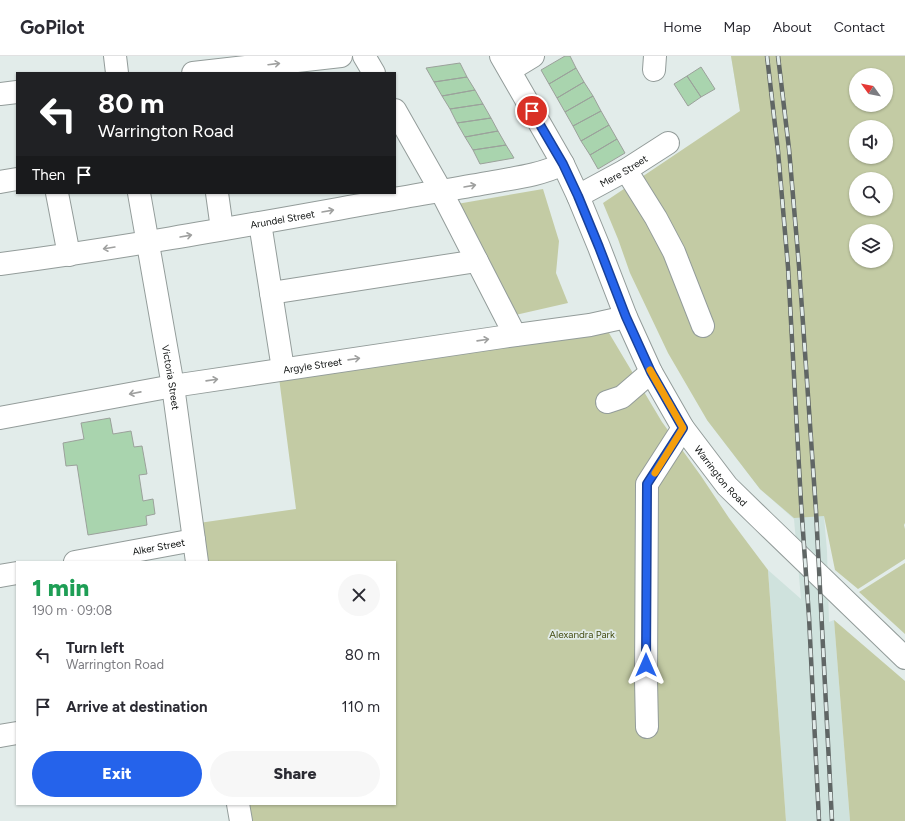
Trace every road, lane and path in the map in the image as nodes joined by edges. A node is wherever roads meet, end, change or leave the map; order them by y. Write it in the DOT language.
graph roads {
  1 [pos="115,56"];
  2 [pos="341,56"];
  3 [pos="364,56"];
  4 [pos="533,56"];
  5 [pos="228,63"];
  6 [pos="506,63"];
  7 [pos="117,72"];
  8 [pos="201,72"];
  9 [pos="373,72"];
  10 [pos="16,92"];
  11 [pos="0,94"];
  12 [pos="396,115"];
  13 [pos="668,142"];
  14 [pos="563,164"];
  15 [pos="626,170"];
  16 [pos="16,180"];
  17 [pos="0,182"];
  18 [pos="441,191"];
  19 [pos="57,194"];
  20 [pos="139,194"];
  21 [pos="217,194"];
  22 [pos="578,196"];
  23 [pos="260,223"];
  24 [pos="222,229"];
  25 [pos="148,242"];
  26 [pos="69,255"];
  27 [pos="477,261"];
  28 [pos="0,264"];
  29 [pos="271,293"];
  30 [pos="626,317"];
  31 [pos="703,326"];
  32 [pos="515,335"];
  33 [pos="283,370"];
  34 [pos="651,372"];
  35 [pos="173,386"];
  36 [pos="607,402"];
  37 [pos="0,418"];
  38 [pos="683,428"];
  39 [pos="194,540"];
  40 [pos="80,561"];
  41 [pos="198,561"];
  42 [pos="16,573"];
  43 [pos="0,576"];
  44 [pos="905,658"];
  45 [pos="647,727"];
  46 [pos="16,733"];
  47 [pos="0,736"];
  48 [pos="238,805"];
  49 [pos="241,821"];
  1 -- 7 [label="street"];
  5 -- 2 [label="street, one-way"];
  3 -- 9 [label="street"];
  4 -- 6 [label="street"];
  5 -- 8 [label="street"];
  6 -- 14 [label="street, Warrington Road"];
  10 -- 11 [label="street"];
  12 -- 18 [label="street"];
  13 -- 15 [label="street, Mere Street"];
  18 -- 14 [label="street, Arundel Street, one-way"];
  14 -- 22 [label="street, Warrington Road"];
  15 -- 22 [label="street, Mere Street"];
  15 -- 31 [label="street"];
  16 -- 17 [label="street"];
  23 -- 18 [label="street, Arundel Street, one-way"];
  18 -- 27 [label="street"];
  19 -- 26 [label="street"];
  20 -- 25 [label="street, Victoria Street"];
  21 -- 24 [label="street"];
  22 -- 30 [label="street, Warrington Road"];
  23 -- 24 [label="street, Arundel Street"];
  23 -- 29 [label="street"];
  25 -- 24 [label="street, Arundel Street, one-way"];
  25 -- 26 [label="street, Arundel Street, one-way"];
  25 -- 35 [label="street, Victoria Street"];
  26 -- 28 [label="street, Arundel Street"];
  27 -- 29 [label="street"];
  27 -- 32 [label="street"];
  29 -- 33 [label="street"];
  30 -- 32 [label="street, Argyle Street"];
  30 -- 34 [label="street, Warrington Road"];
  33 -- 32 [label="street, Argyle Street, one-way"];
  35 -- 33 [label="street, Argyle Street, one-way"];
  34 -- 36 [label="street"];
  34 -- 38 [label="street, Warrington Road"];
  35 -- 37 [label="street, Argyle Street, one-way"];
  35 -- 39 [label="street, Victoria Street"];
  38 -- 44 [label="street, Warrington Road"];
  38 -- 45 [label="street"];
  39 -- 40 [label="street, Alker Street"];
  39 -- 41 [label="street, Victoria Street"];
  42 -- 43 [label="street"];
  46 -- 47 [label="street"];
  48 -- 49 [label="street"];
}
